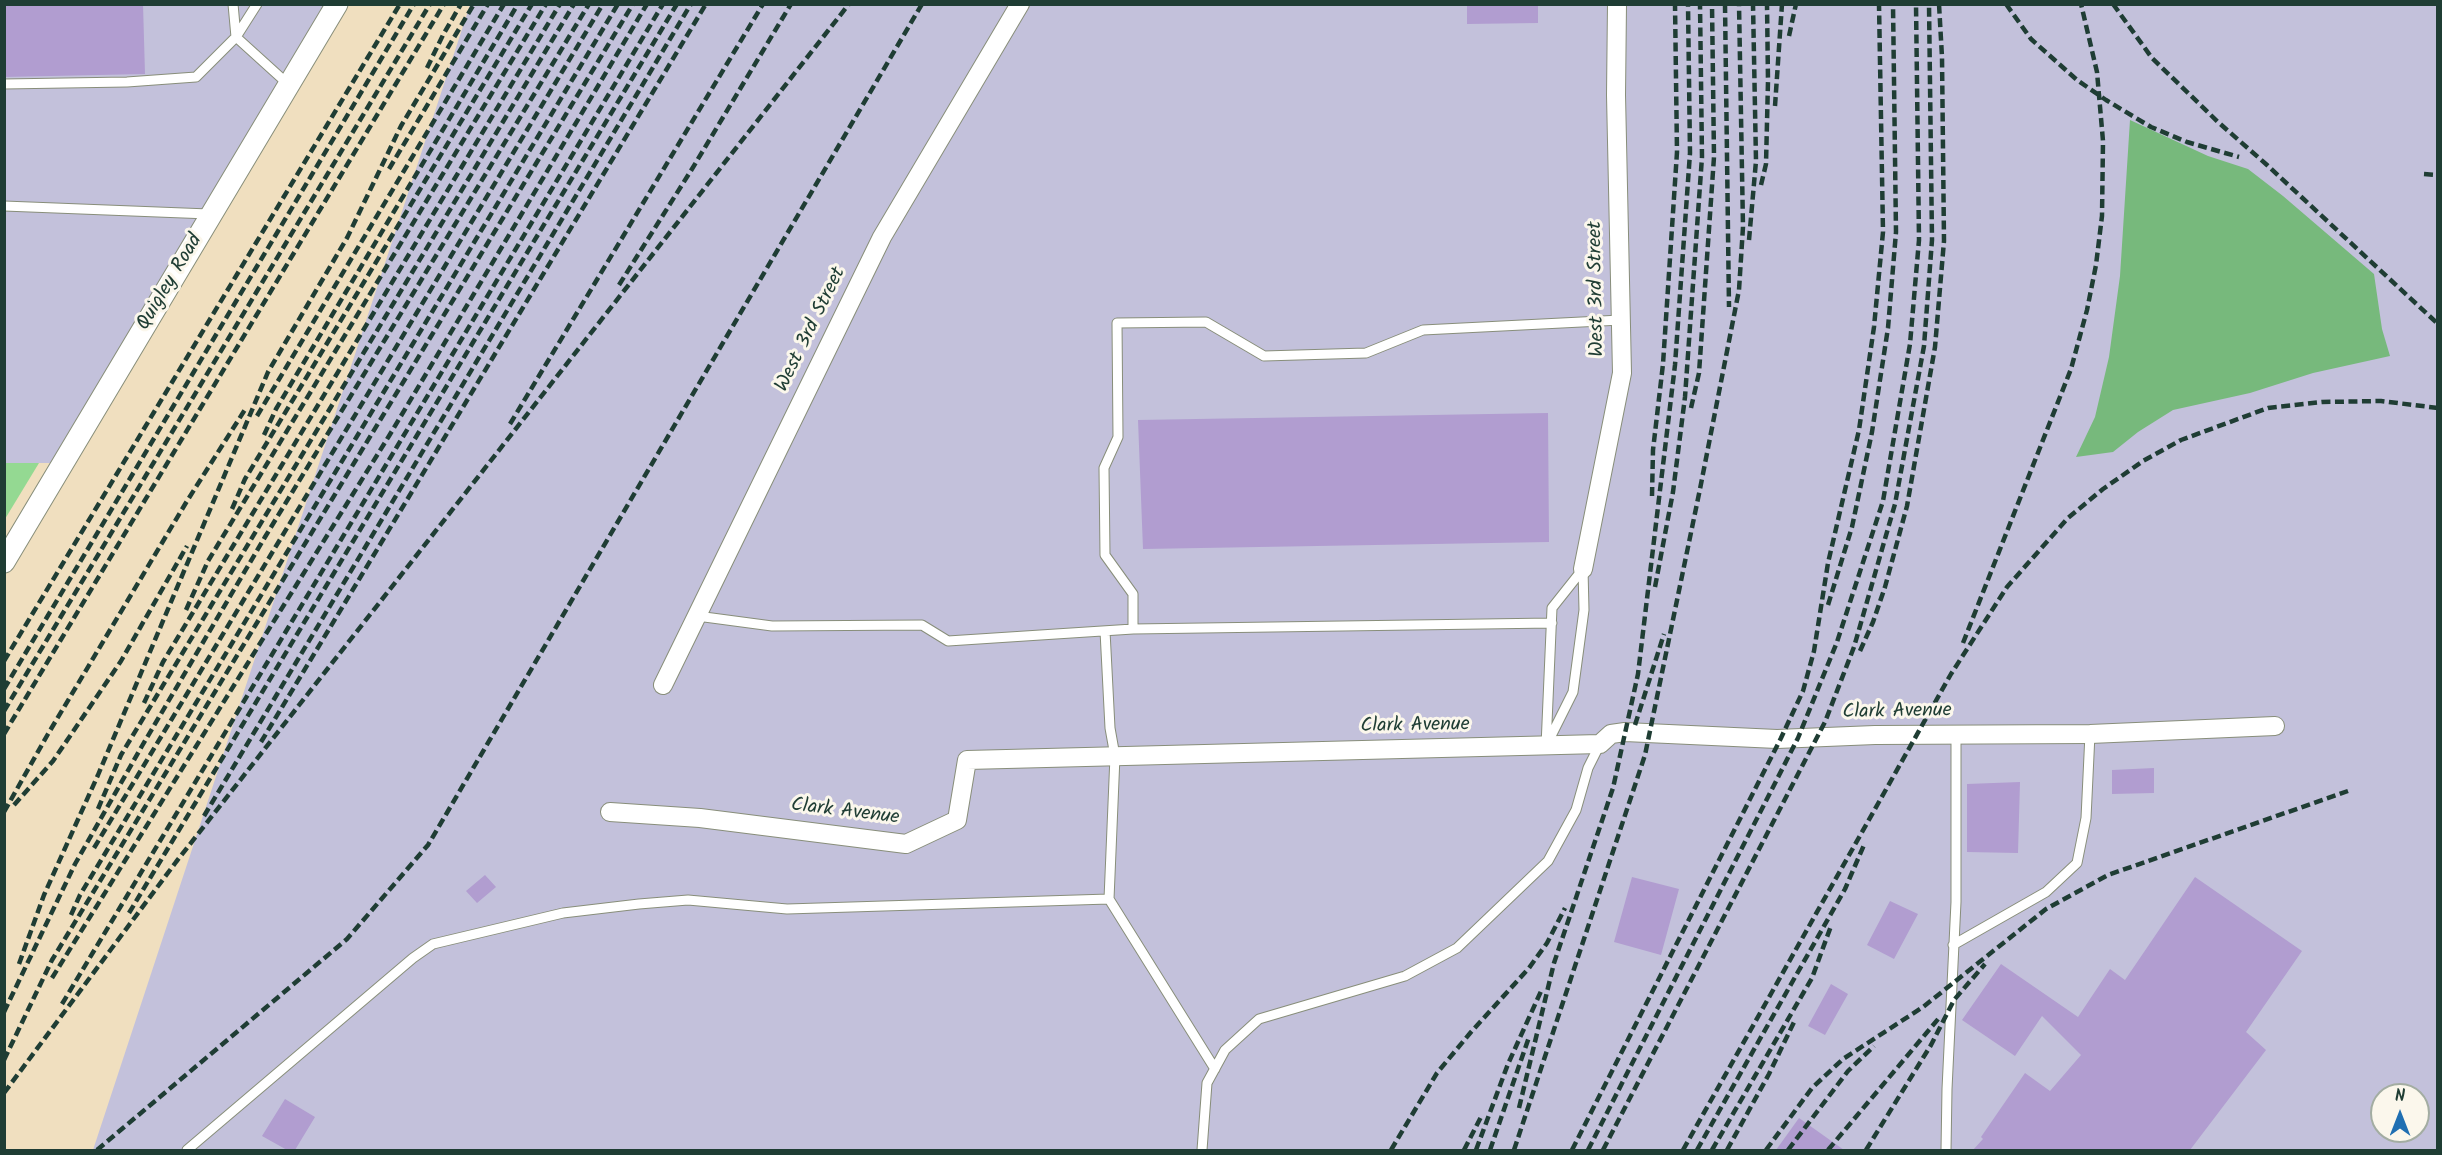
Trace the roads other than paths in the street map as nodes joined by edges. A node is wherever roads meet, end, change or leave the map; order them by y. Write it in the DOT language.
graph roads {
  1 [pos="233,4"];
  2 [pos="257,4"];
  3 [pos="337,4"];
  4 [pos="1020,4"];
  5 [pos="1617,4"];
  6 [pos="236,37"];
  7 [pos="4,84"];
  8 [pos="289,85"];
  9 [pos="4,206"];
  10 [pos="212,214"];
  11 [pos="1621,320"];
  12 [pos="4,562"];
  13 [pos="1583,569"];
  14 [pos="697,616"];
  15 [pos="1552,623"];
  16 [pos="1133,629"];
  17 [pos="1105,631"];
  18 [pos="663,685"];
  19 [pos="2275,726"];
  20 [pos="2090,734"];
  21 [pos="1956,735"];
  22 [pos="1600,744"];
  23 [pos="1546,746"];
  24 [pos="1115,756"];
  25 [pos="610,812"];
  26 [pos="1109,899"];
  27 [pos="1953,945"];
  28 [pos="1215,1069"];
  29 [pos="187,1150"];
  30 [pos="1202,1150"];
  31 [pos="1946,1150"];
  1 -- 6 [label="lane"];
  2 -- 6 [label="lane"];
  3 -- 8 [label="street, Quigley Road"];
  4 -- 14 [label="street, West 3rd Street"];
  5 -- 11 [label="street, West 3rd Street"];
  6 -- 7 [label="lane"];
  6 -- 8 [label="lane"];
  8 -- 10 [label="street, Quigley Road"];
  9 -- 10 [label="lane"];
  10 -- 12 [label="street, Quigley Road"];
  11 -- 13 [label="street, West 3rd Street"];
  11 -- 16 [label="lane"];
  13 -- 15 [label="lane, West 3rd Street"];
  13 -- 23 [label="lane, West 3rd Street"];
  14 -- 17 [label="lane"];
  14 -- 18 [label="street, West 3rd Street"];
  15 -- 16 [label="lane"];
  15 -- 23 [label="lane, West 3rd Street"];
  16 -- 17 [label="lane"];
  17 -- 24 [label="lane"];
  19 -- 20 [label="street, Clark Avenue"];
  20 -- 21 [label="street, Clark Avenue"];
  20 -- 27 [label="lane"];
  21 -- 22 [label="street, Clark Avenue"];
  21 -- 27 [label="lane"];
  22 -- 23 [label="street, Clark Avenue"];
  22 -- 28 [label="lane"];
  23 -- 24 [label="street, Clark Avenue"];
  24 -- 25 [label="street, Clark Avenue"];
  24 -- 26 [label="lane"];
  26 -- 28 [label="lane"];
  26 -- 29 [label="lane"];
  27 -- 31 [label="lane"];
  28 -- 30 [label="lane"];
}
